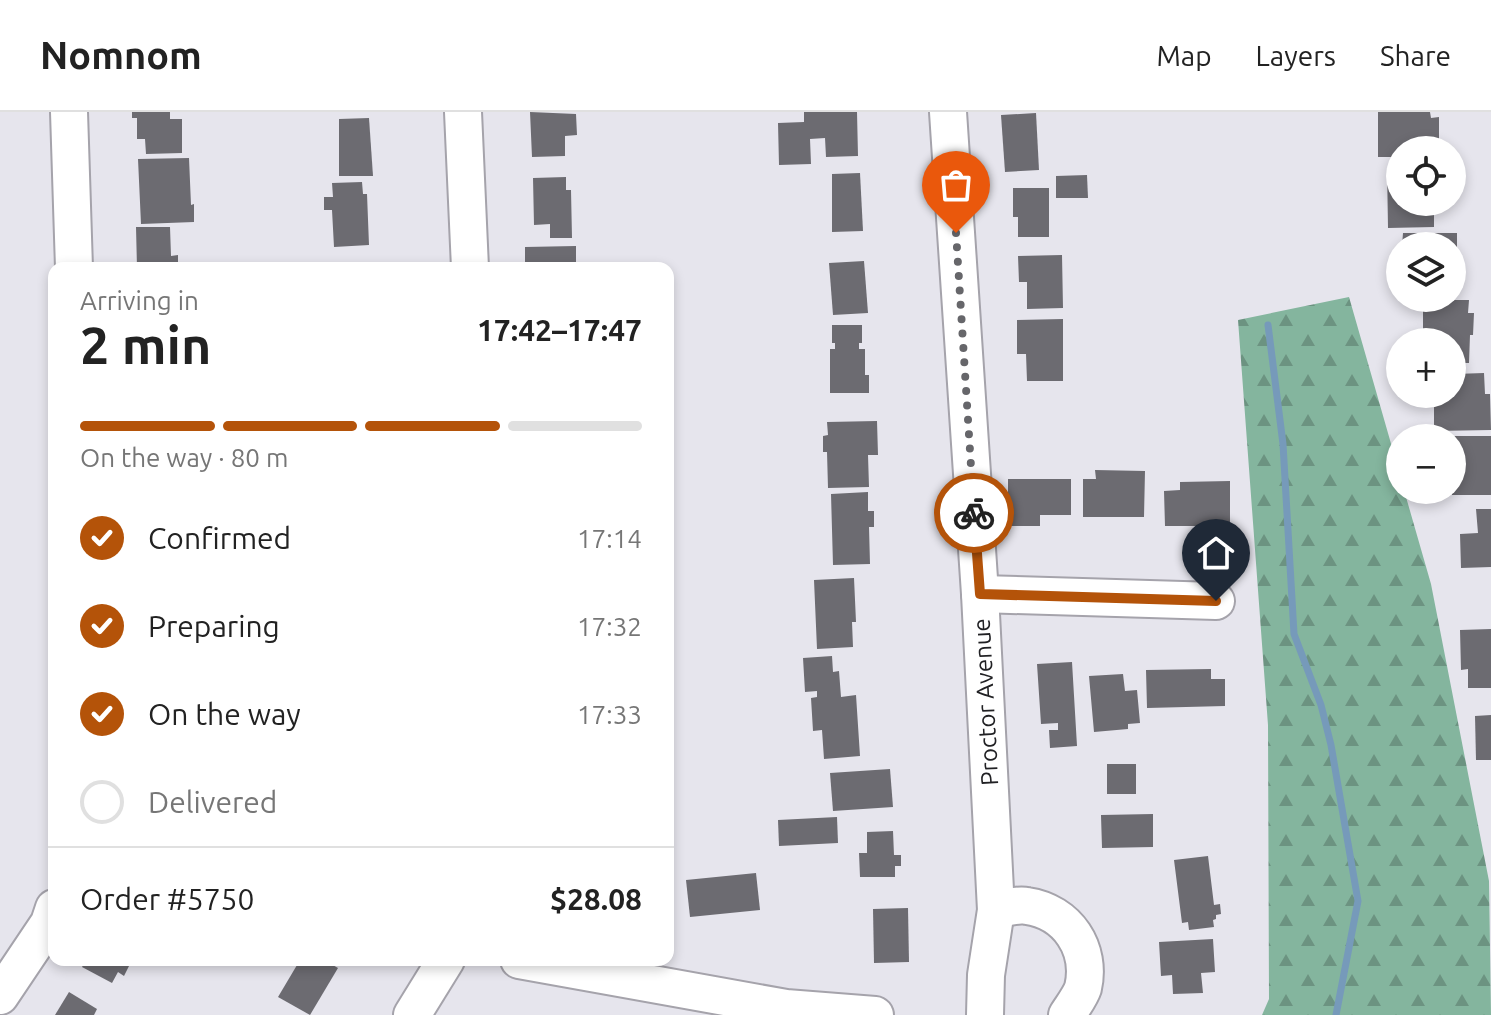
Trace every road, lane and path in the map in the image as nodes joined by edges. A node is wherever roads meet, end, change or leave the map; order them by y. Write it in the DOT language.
graph roads {
  1 [pos="69,112"];
  2 [pos="463,112"];
  3 [pos="948,112"];
  4 [pos="74,262"];
  5 [pos="470,262"];
  6 [pos="980,594"];
  7 [pos="1216,601"];
  8 [pos="996,910"];
  9 [pos="48,924"];
  10 [pos="442,966"];
  11 [pos="552,966"];
  12 [pos="0,996"];
  13 [pos="412,1015"];
  14 [pos="875,1015"];
  15 [pos="985,1015"];
  16 [pos="1067,1015"];
  1 -- 4 [label="street"];
  2 -- 5 [label="street"];
  3 -- 6 [label="street, Proctor Avenue"];
  6 -- 7 [label="street"];
  6 -- 8 [label="street, Proctor Avenue"];
  8 -- 15 [label="street, Proctor Avenue"];
  8 -- 16 [label="street"];
  9 -- 12 [label="street"];
  10 -- 13 [label="street"];
  11 -- 14 [label="street"];
}
